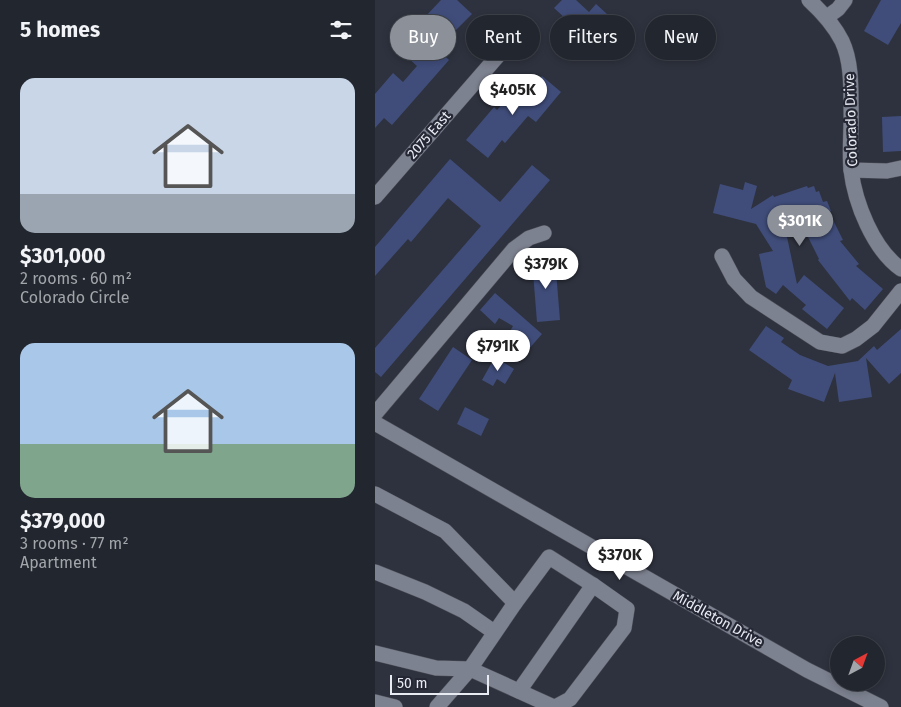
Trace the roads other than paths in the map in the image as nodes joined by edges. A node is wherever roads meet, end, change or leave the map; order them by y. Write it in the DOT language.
graph roads {
  1 [pos="809,0"];
  2 [pos="845,0"];
  3 [pos="827,17"];
  4 [pos="494,60"];
  5 [pos="901,168"];
  6 [pos="851,170"];
  7 [pos="375,197"];
  8 [pos="544,233"];
  9 [pos="722,256"];
  10 [pos="901,269"];
  11 [pos="901,291"];
  12 [pos="375,414"];
  13 [pos="375,423"];
  14 [pos="375,494"];
  15 [pos="375,572"];
  16 [pos="593,585"];
  17 [pos="515,603"];
  18 [pos="495,632"];
  19 [pos="375,653"];
  20 [pos="471,669"];
  21 [pos="519,691"];
  22 [pos="375,702"];
  23 [pos="395,707"];
  24 [pos="437,707"];
  25 [pos="554,707"];
  26 [pos="881,707"];
  1 -- 3 [label="street, Colorado Drive"];
  2 -- 3 [label="street"];
  3 -- 6 [label="street, Colorado Drive"];
  4 -- 7 [label="street, 2075 East"];
  5 -- 6 [label="street"];
  6 -- 10 [label="street, Colorado Drive"];
  8 -- 12 [label="street"];
  9 -- 11 [label="street"];
  13 -- 26 [label="street, Middleton Drive"];
  14 -- 17 [label="street"];
  15 -- 18 [label="street"];
  16 -- 17 [label="street"];
  16 -- 21 [label="street"];
  16 -- 25 [label="street"];
  17 -- 18 [label="street"];
  18 -- 20 [label="street"];
  19 -- 20 [label="street"];
  20 -- 21 [label="street"];
  20 -- 24 [label="street"];
  21 -- 25 [label="street"];
  22 -- 23 [label="street"];
}
